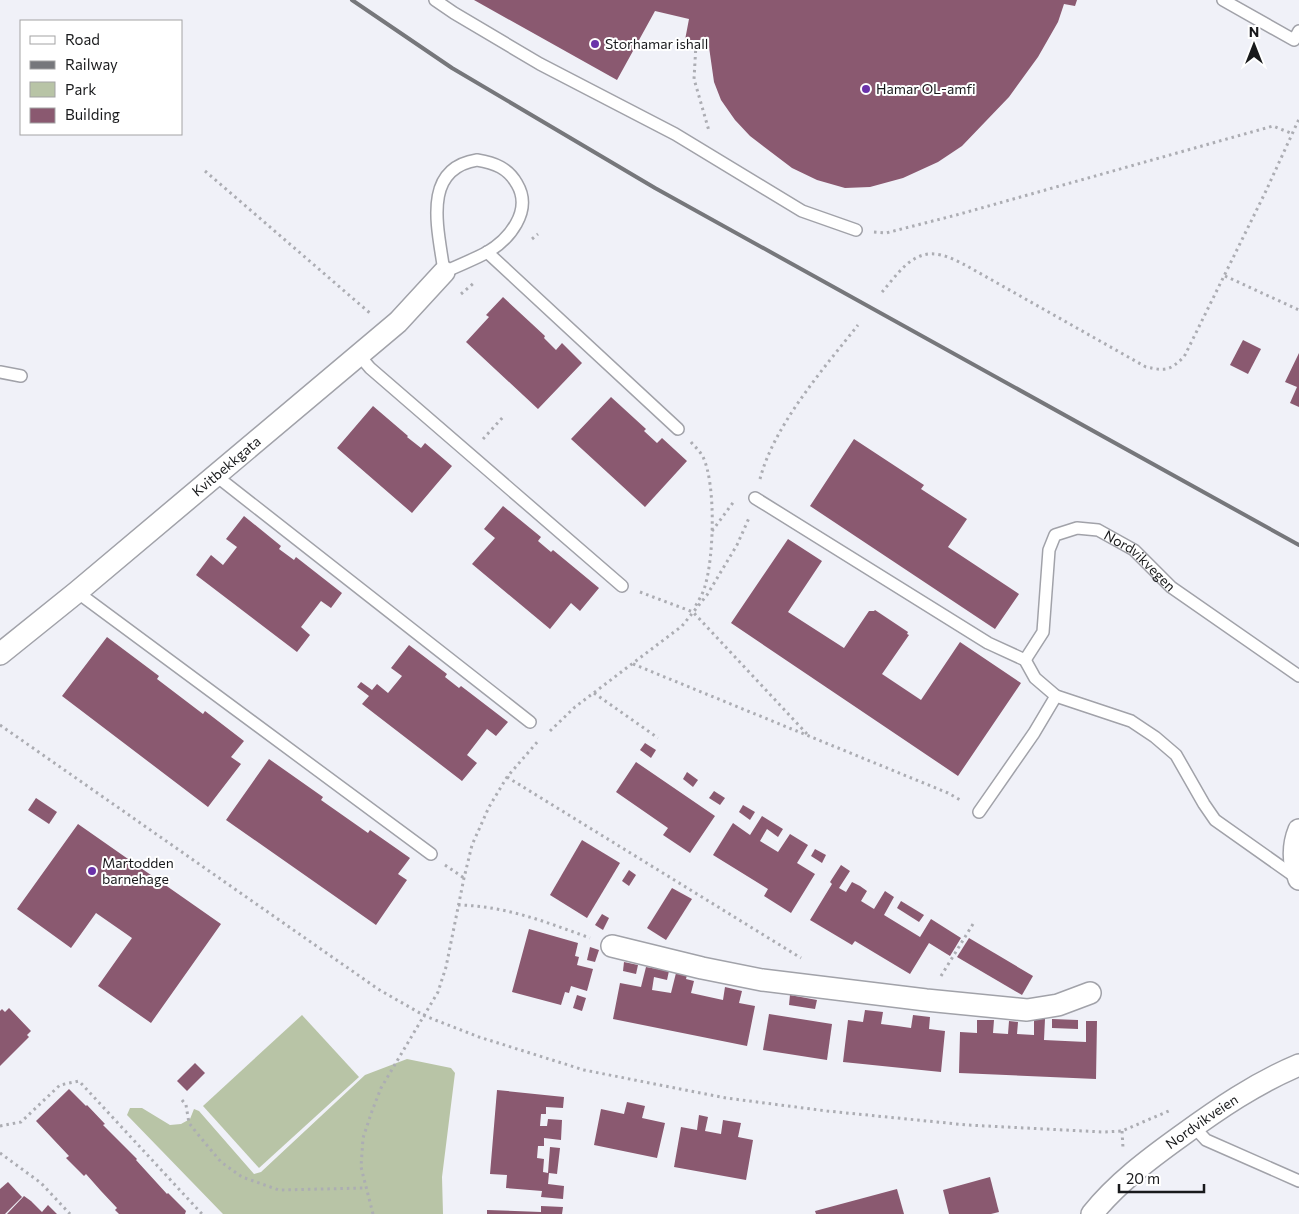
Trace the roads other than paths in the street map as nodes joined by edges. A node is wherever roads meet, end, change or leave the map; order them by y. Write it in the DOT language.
graph roads {
  1 [pos="435,0"];
  2 [pos="1223,0"];
  3 [pos="1299,32"];
  4 [pos="856,230"];
  5 [pos="487,252"];
  6 [pos="444,272"];
  7 [pos="359,355"];
  8 [pos="0,372"];
  9 [pos="21,376"];
  10 [pos="678,429"];
  11 [pos="215,475"];
  12 [pos="755,498"];
  13 [pos="622,586"];
  14 [pos="77,592"];
  15 [pos="0,654"];
  16 [pos="1025,660"];
  17 [pos="1299,676"];
  18 [pos="1056,696"];
  19 [pos="530,722"];
  20 [pos="979,812"];
  21 [pos="1299,830"];
  22 [pos="430,854"];
  23 [pos="1299,879"];
  24 [pos="612,946"];
  25 [pos="1090,993"];
  26 [pos="1299,1065"];
  27 [pos="1194,1127"];
  28 [pos="1298,1179"];
  29 [pos="1092,1214"];
  1 -- 4 [label="lane"];
  2 -- 3 [label="lane"];
  5 -- 6 [label="lane"];
  5 -- 6 [label="lane"];
  5 -- 10 [label="lane"];
  6 -- 7 [label="street, Kvitbekkgata"];
  7 -- 11 [label="street, Kvitbekkgata"];
  7 -- 13 [label="lane"];
  8 -- 9 [label="lane"];
  11 -- 14 [label="street, Kvitbekkgata"];
  11 -- 19 [label="lane"];
  12 -- 16 [label="lane"];
  14 -- 15 [label="street, Kvitbekkgata"];
  14 -- 22 [label="lane"];
  16 -- 17 [label="lane, Nordvikvegen"];
  16 -- 18 [label="lane"];
  18 -- 20 [label="lane"];
  18 -- 23 [label="lane"];
  21 -- 23 [label="street"];
  24 -- 25 [label="street"];
  26 -- 27 [label="street, Nordvikveien"];
  27 -- 28 [label="lane"];
  27 -- 29 [label="street, Nordvikveien"];
}
